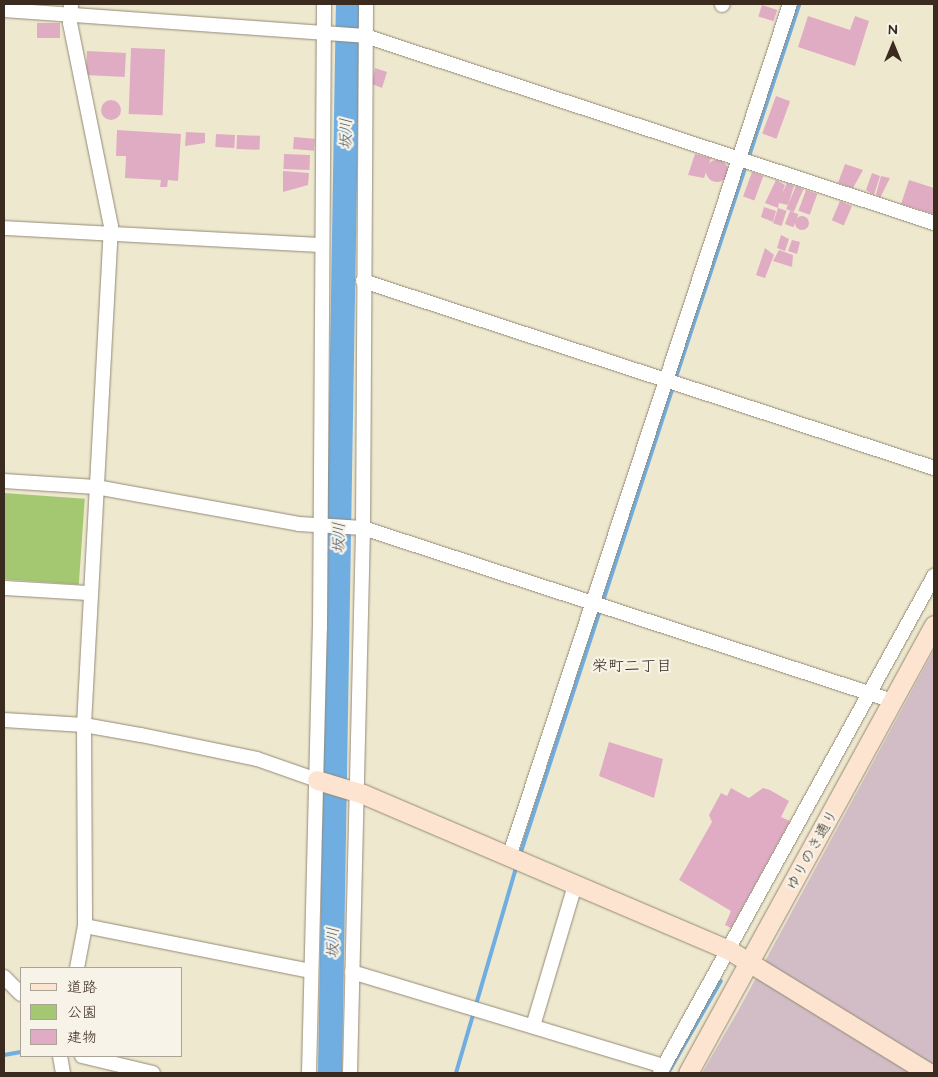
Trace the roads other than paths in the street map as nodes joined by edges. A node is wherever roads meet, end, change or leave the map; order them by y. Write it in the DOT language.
graph roads {
  1 [pos="324,4"];
  2 [pos="366,4"];
  3 [pos="790,4"];
  4 [pos="71,9"];
  5 [pos="4,10"];
  6 [pos="327,31"];
  7 [pos="363,36"];
  8 [pos="744,161"];
  9 [pos="934,223"];
  10 [pos="4,228"];
  11 [pos="111,233"];
  12 [pos="322,245"];
  13 [pos="363,280"];
  14 [pos="671,382"];
  15 [pos="934,468"];
  16 [pos="4,481"];
  17 [pos="96,487"];
  18 [pos="320,526"];
  19 [pos="363,528"];
  20 [pos="934,576"];
  21 [pos="4,588"];
  22 [pos="89,593"];
  23 [pos="598,603"];
  24 [pos="934,625"];
  25 [pos="872,692"];
  26 [pos="894,701"];
  27 [pos="4,720"];
  28 [pos="84,725"];
  29 [pos="319,781"];
  30 [pos="353,792"];
  31 [pos="515,859"];
  32 [pos="575,886"];
  33 [pos="85,926"];
  34 [pos="729,950"];
  35 [pos="751,963"];
  36 [pos="77,967"];
  37 [pos="311,971"];
  38 [pos="352,972"];
  39 [pos="4,977"];
  40 [pos="20,993"];
  41 [pos="533,1026"];
  42 [pos="60,1057"];
  43 [pos="86,1057"];
  44 [pos="662,1069"];
  45 [pos="63,1073"];
  46 [pos="153,1073"];
  47 [pos="309,1073"];
  48 [pos="350,1073"];
  49 [pos="688,1073"];
  50 [pos="929,1073"];
  1 -- 6 [label="street"];
  2 -- 7 [label="street"];
  3 -- 8 [label="street"];
  4 -- 5 [label="street"];
  4 -- 6 [label="street"];
  4 -- 11 [label="street"];
  6 -- 7 [label="street"];
  6 -- 12 [label="street"];
  7 -- 8 [label="street"];
  7 -- 13 [label="street"];
  8 -- 9 [label="street"];
  8 -- 14 [label="street"];
  10 -- 11 [label="street"];
  11 -- 12 [label="street"];
  11 -- 17 [label="street"];
  12 -- 18 [label="street"];
  13 -- 14 [label="street"];
  13 -- 19 [label="street"];
  14 -- 15 [label="street"];
  14 -- 23 [label="street"];
  16 -- 17 [label="street"];
  17 -- 18 [label="street"];
  17 -- 22 [label="street"];
  18 -- 19 [label="street"];
  18 -- 29 [label="street"];
  19 -- 23 [label="street"];
  19 -- 30 [label="street"];
  20 -- 25 [label="street"];
  21 -- 22 [label="street"];
  22 -- 28 [label="street"];
  23 -- 25 [label="street"];
  23 -- 31 [label="street"];
  24 -- 26 [label="street, ゆりのき通り"];
  25 -- 26 [label="street"];
  25 -- 34 [label="street"];
  26 -- 35 [label="street, ゆりのき通り"];
  27 -- 28 [label="street"];
  28 -- 29 [label="street"];
  28 -- 33 [label="street"];
  29 -- 30 [label="street"];
  29 -- 37 [label="street"];
  30 -- 31 [label="street"];
  30 -- 38 [label="street"];
  31 -- 32 [label="street"];
  32 -- 34 [label="street"];
  32 -- 41 [label="street"];
  33 -- 36 [label="street"];
  33 -- 37 [label="street"];
  34 -- 35 [label="street"];
  34 -- 44 [label="street"];
  35 -- 49 [label="street, ゆりのき通り"];
  35 -- 50 [label="street"];
  37 -- 47 [label="street"];
  38 -- 41 [label="street"];
  38 -- 48 [label="street"];
  39 -- 40 [label="street"];
  41 -- 44 [label="street"];
  42 -- 45 [label="street"];
  43 -- 46 [label="street"];
}
